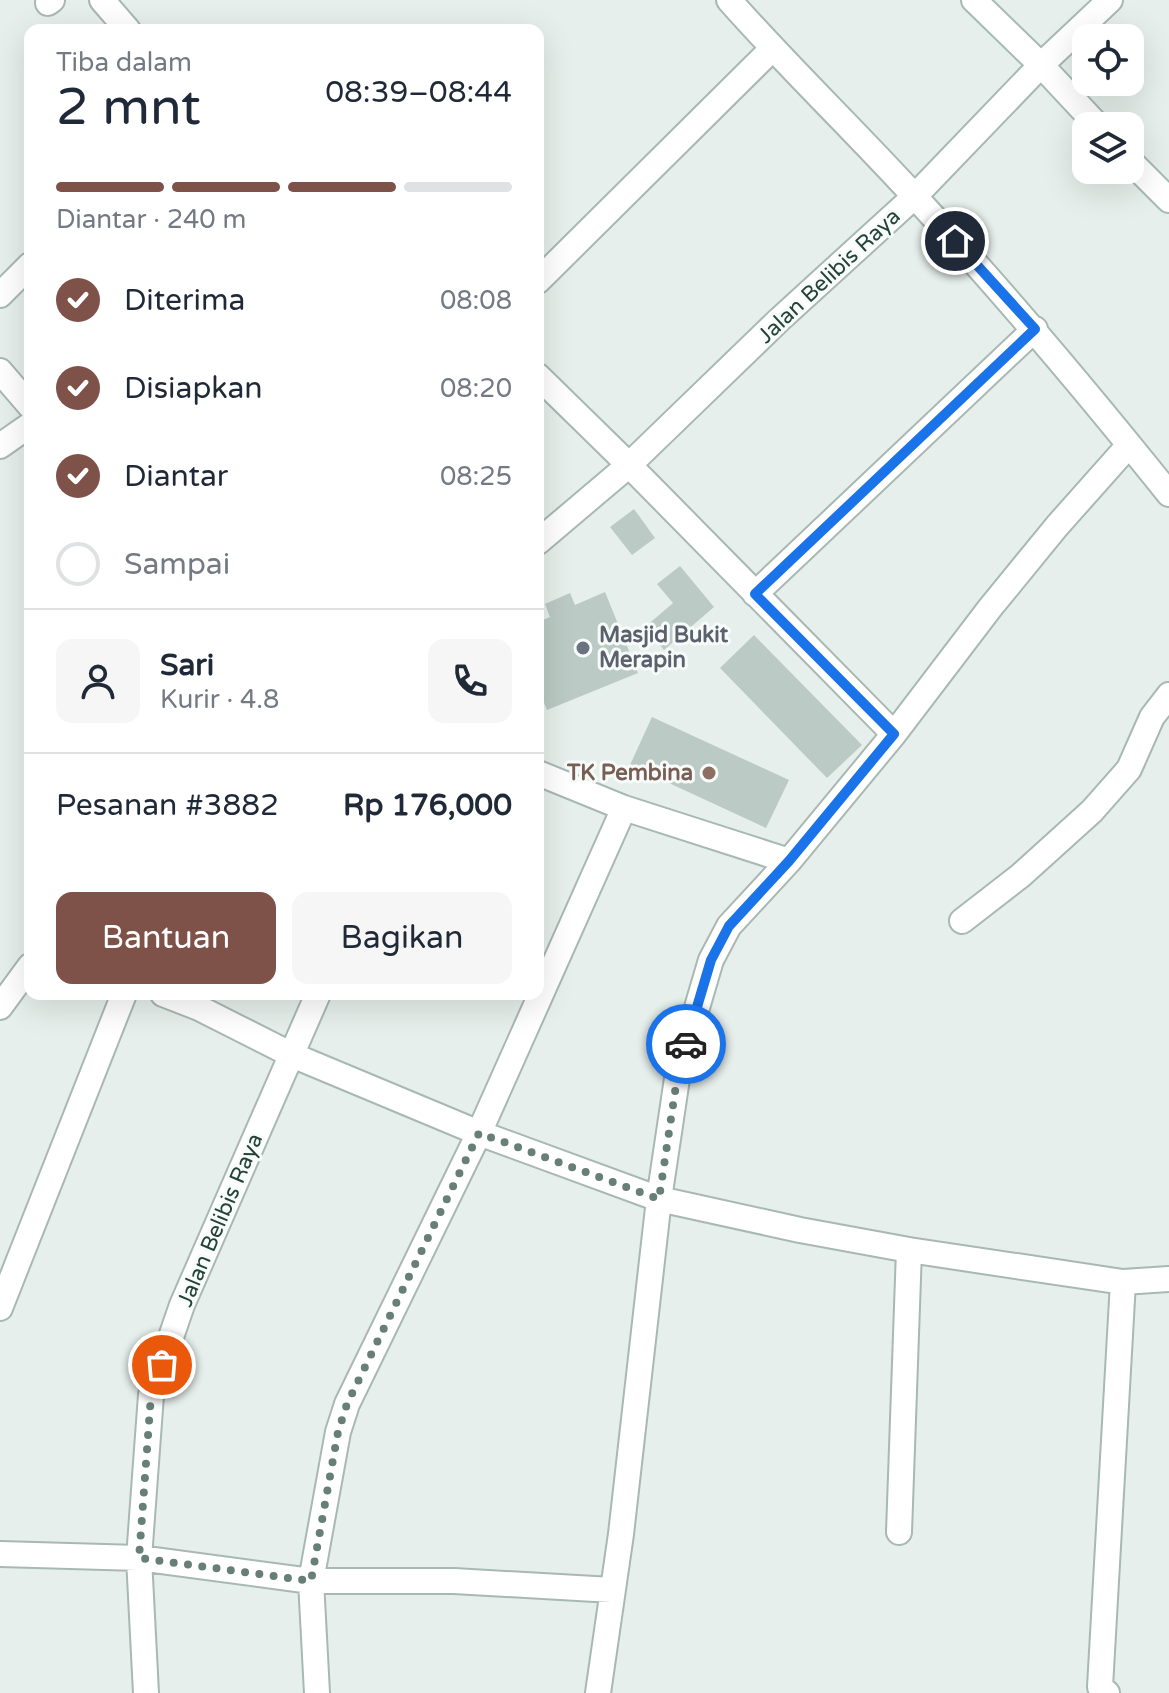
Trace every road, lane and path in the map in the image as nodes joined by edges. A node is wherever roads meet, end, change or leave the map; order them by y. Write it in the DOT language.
graph roads {
  1 [pos="102,0"];
  2 [pos="729,0"];
  3 [pos="974,0"];
  4 [pos="1110,0"];
  5 [pos="123,24"];
  6 [pos="772,49"];
  7 [pos="1041,65"];
  8 [pos="1085,112"];
  9 [pos="1144,175"];
  10 [pos="915,196"];
  11 [pos="1169,200"];
  12 [pos="24,271"];
  13 [pos="544,275"];
  14 [pos="0,295"];
  15 [pos="1035,329"];
  16 [pos="0,371"];
  17 [pos="544,382"];
  18 [pos="24,399"];
  19 [pos="24,429"];
  20 [pos="1129,445"];
  21 [pos="0,446"];
  22 [pos="629,465"];
  23 [pos="1169,494"];
  24 [pos="544,537"];
  25 [pos="755,594"];
  26 [pos="1169,695"];
  27 [pos="894,734"];
  28 [pos="544,775"];
  29 [pos="624,808"];
  30 [pos="789,861"];
  31 [pos="962,921"];
  32 [pos="24,974"];
  33 [pos="544,987"];
  34 [pos="122,1000"];
  35 [pos="178,1000"];
  36 [pos="315,1000"];
  37 [pos="538,1000"];
  38 [pos="0,1007"];
  39 [pos="292,1055"];
  40 [pos="479,1133"];
  41 [pos="659,1199"];
  42 [pos="909,1250"];
  43 [pos="1169,1279"];
  44 [pos="1123,1282"];
  45 [pos="0,1308"];
  46 [pos="899,1532"];
  47 [pos="0,1554"];
  48 [pos="139,1558"];
  49 [pos="311,1581"];
  50 [pos="612,1590"];
  51 [pos="146,1693"];
  52 [pos="317,1693"];
  53 [pos="598,1693"];
  54 [pos="1107,1693"];
  1 -- 5 [label="street"];
  2 -- 6 [label="street"];
  3 -- 7 [label="street"];
  4 -- 7 [label="street, Jalan Belibis Raya"];
  6 -- 10 [label="street"];
  6 -- 13 [label="street"];
  7 -- 8 [label="street"];
  7 -- 10 [label="street, Jalan Belibis Raya"];
  9 -- 11 [label="street"];
  10 -- 15 [label="street"];
  10 -- 22 [label="street, Jalan Belibis Raya"];
  12 -- 14 [label="street"];
  15 -- 20 [label="street"];
  15 -- 25 [label="street"];
  16 -- 18 [label="street"];
  17 -- 22 [label="street"];
  19 -- 21 [label="street"];
  20 -- 23 [label="street"];
  20 -- 27 [label="street"];
  22 -- 24 [label="street, Jalan Belibis Raya"];
  22 -- 25 [label="street"];
  25 -- 27 [label="street"];
  26 -- 31 [label="street"];
  27 -- 30 [label="street"];
  28 -- 29 [label="street"];
  29 -- 30 [label="street"];
  29 -- 33 [label="street"];
  30 -- 41 [label="street"];
  32 -- 38 [label="street"];
  34 -- 45 [label="street"];
  35 -- 39 [label="street"];
  36 -- 39 [label="street, Jalan Belibis Raya"];
  37 -- 40 [label="street"];
  39 -- 40 [label="street"];
  39 -- 48 [label="street, Jalan Belibis Raya"];
  40 -- 41 [label="street"];
  40 -- 49 [label="street"];
  41 -- 42 [label="street"];
  41 -- 50 [label="street"];
  42 -- 44 [label="street"];
  42 -- 46 [label="street"];
  43 -- 44 [label="street"];
  44 -- 54 [label="street"];
  47 -- 48 [label="street"];
  48 -- 49 [label="street"];
  48 -- 51 [label="street, Jalan Belibis Raya"];
  49 -- 50 [label="street"];
  49 -- 52 [label="street"];
  50 -- 53 [label="street"];
}
